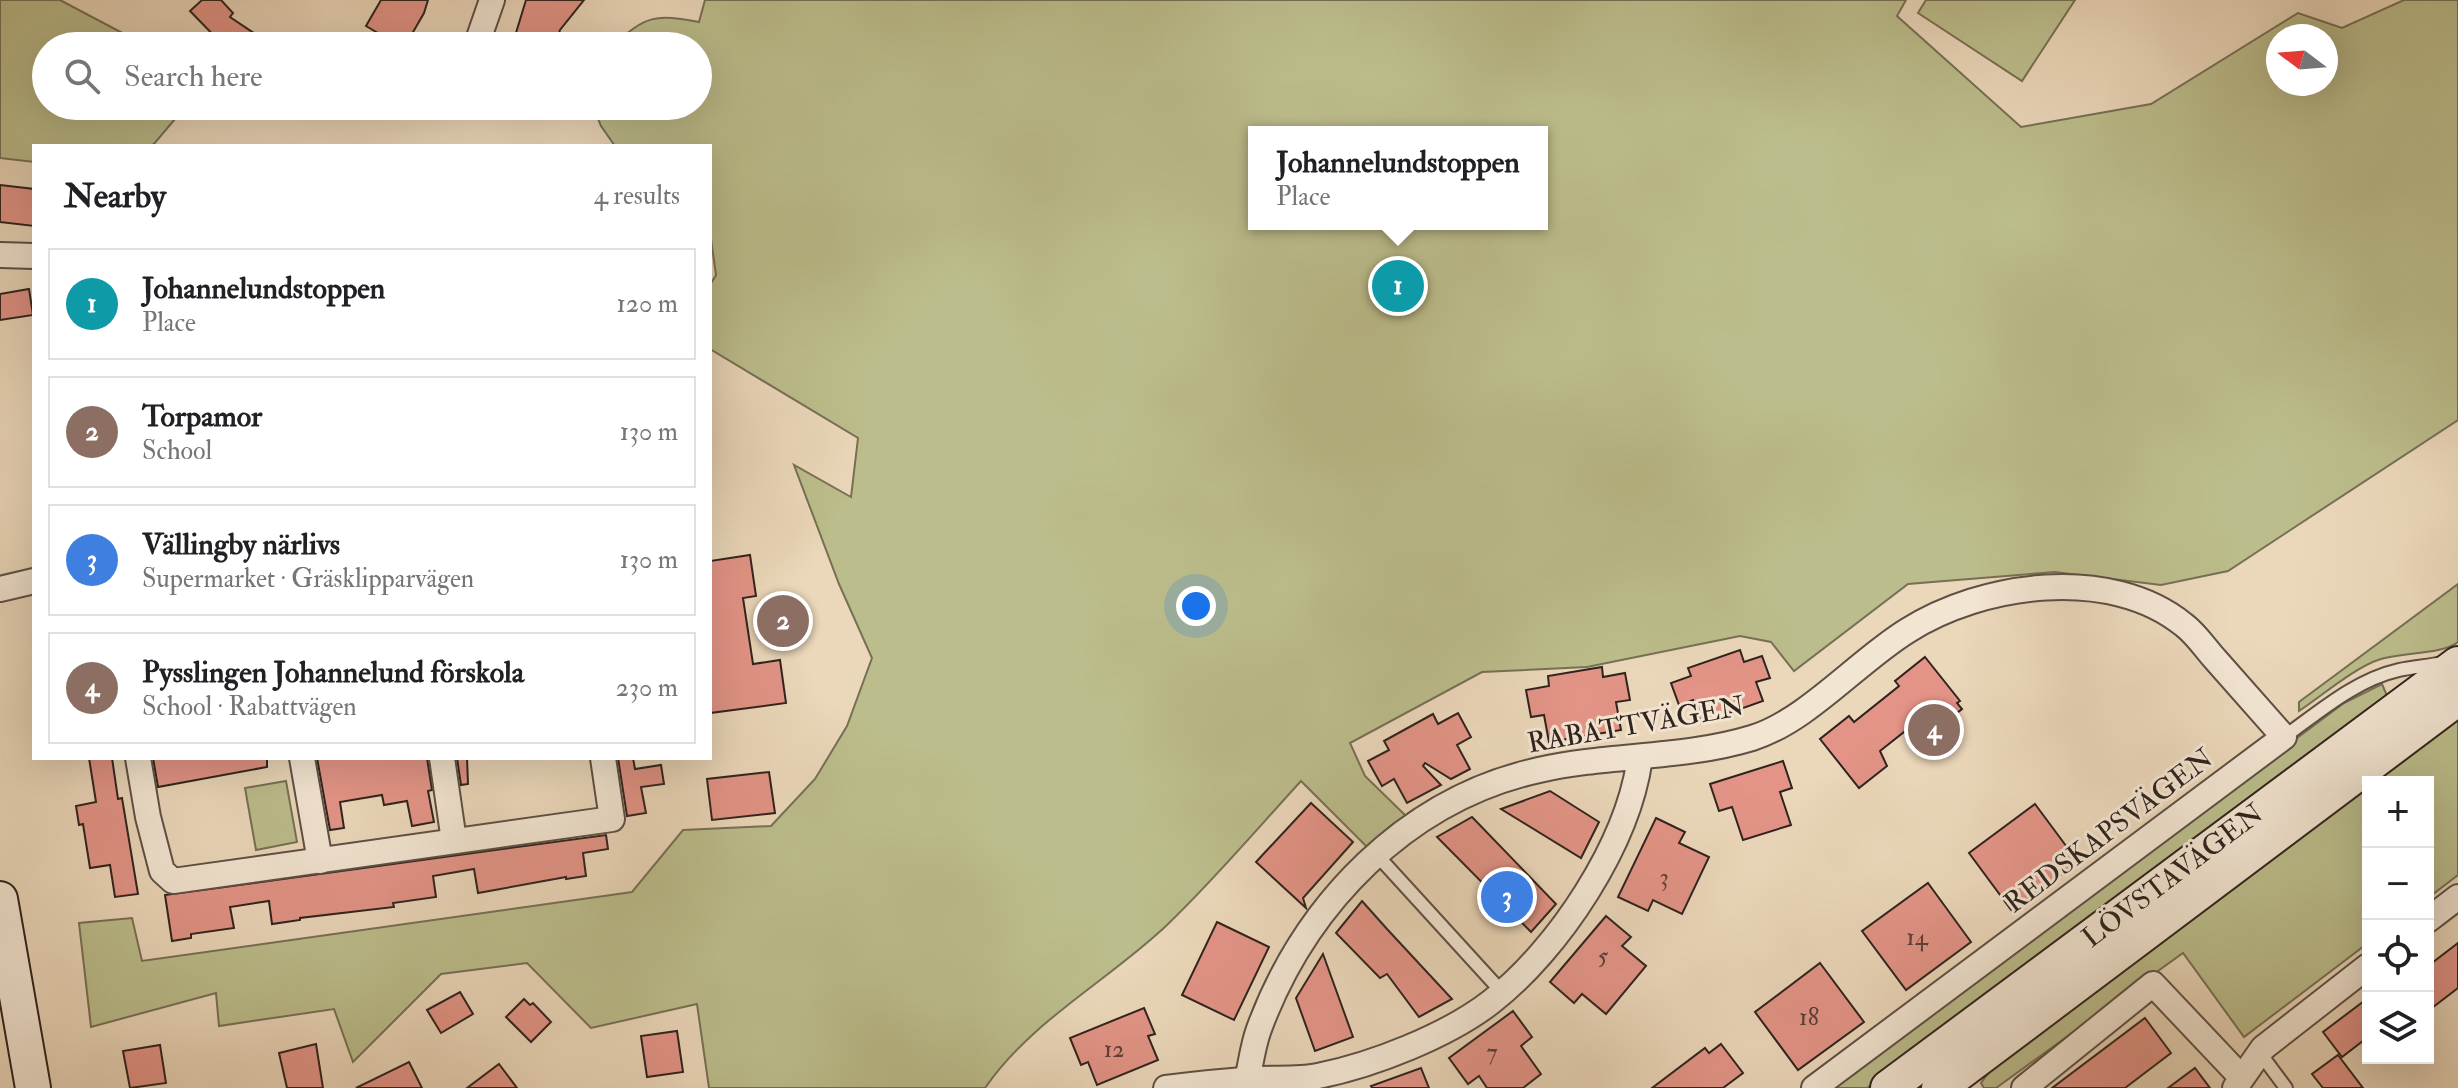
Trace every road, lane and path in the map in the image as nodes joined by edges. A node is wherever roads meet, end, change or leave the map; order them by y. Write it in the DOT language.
graph roads {
  1 [pos="492,0"];
  2 [pos="481,32"];
  3 [pos="1,255"];
  4 [pos="32,256"];
  5 [pos="32,581"];
  6 [pos="0,589"];
  7 [pos="2458,662"];
  8 [pos="2458,698"];
  9 [pos="2284,737"];
  10 [pos="1640,757"];
  11 [pos="138,760"];
  12 [pos="302,760"];
  13 [pos="442,760"];
  14 [pos="603,760"];
  15 [pos="454,841"];
  16 [pos="1376,854"];
  17 [pos="320,861"];
  18 [pos="2458,897"];
  19 [pos="0,899"];
  20 [pos="2434,915"];
  21 [pos="2362,971"];
  22 [pos="1502,992"];
  23 [pos="2260,1053"];
  24 [pos="1247,1080"];
  25 [pos="2238,1082"];
  26 [pos="33,1088"];
  27 [pos="1166,1088"];
  28 [pos="1814,1088"];
  29 [pos="1888,1088"];
  30 [pos="1939,1088"];
  31 [pos="2024,1088"];
  32 [pos="2286,1088"];
  1 -- 2 [label="street"];
  3 -- 4 [label="street"];
  5 -- 6 [label="street"];
  7 -- 9 [label="lane, REDSKAPSVÄGEN"];
  7 -- 29 [label="street, LÖVSTAVÄGEN"];
  8 -- 30 [label="street, LÖVSTAVÄGEN"];
  9 -- 10 [label="street, RABATTVÄGEN"];
  9 -- 28 [label="street, REDSKAPSVÄGEN"];
  10 -- 16 [label="street, RABATTVÄGEN"];
  10 -- 22 [label="street"];
  11 -- 17 [label="street"];
  12 -- 17 [label="street"];
  13 -- 15 [label="street"];
  14 -- 15 [label="street"];
  15 -- 17 [label="street"];
  16 -- 22 [label="lane"];
  16 -- 24 [label="street, RABATTVÄGEN"];
  18 -- 20 [label="street"];
  19 -- 26 [label="street"];
  21 -- 23 [label="street"];
  22 -- 24 [label="street"];
  23 -- 25 [label="street"];
  23 -- 32 [label="lane"];
  24 -- 27 [label="street"];
  25 -- 31 [label="street"];
}
